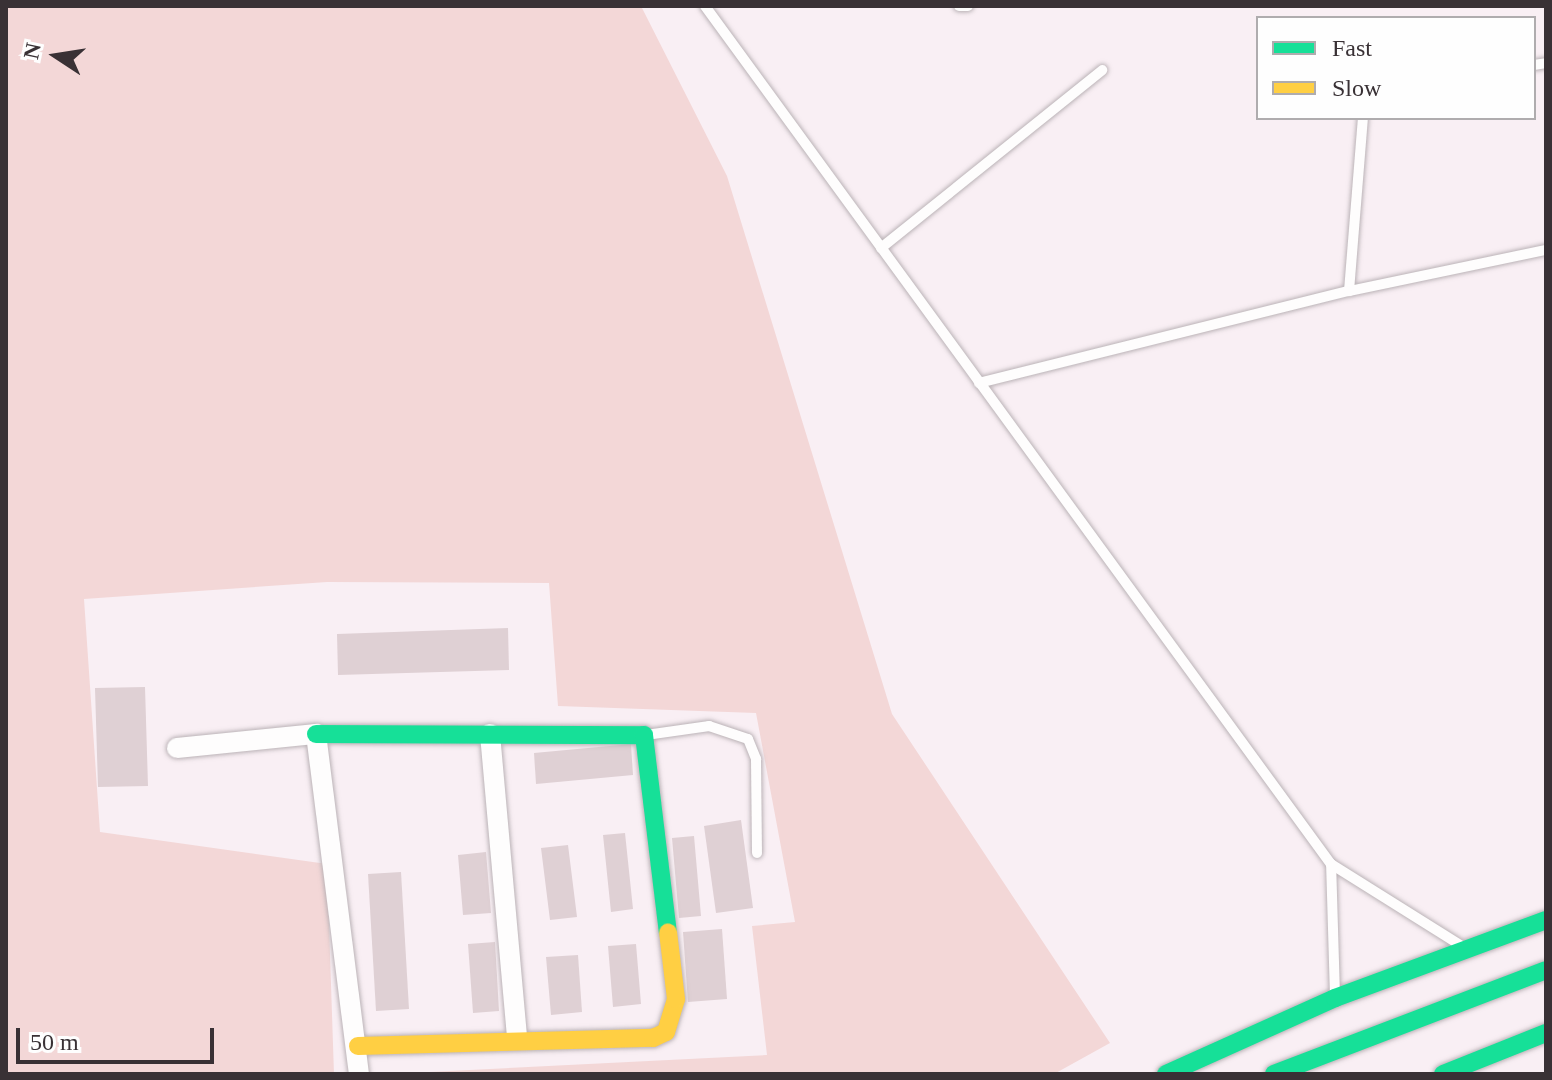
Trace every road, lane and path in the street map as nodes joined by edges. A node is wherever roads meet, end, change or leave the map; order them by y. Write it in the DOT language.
graph roads {
  1 [pos="705,6"];
  2 [pos="959,6"];
  3 [pos="968,6"];
  4 [pos="1102,70"];
  5 [pos="1363,120"];
  6 [pos="881,248"];
  7 [pos="1546,250"];
  8 [pos="1349,291"];
  9 [pos="979,383"];
  10 [pos="316,734"];
  11 [pos="490,734"];
  12 [pos="644,735"];
  13 [pos="177,748"];
  14 [pos="757,853"];
  15 [pos="1331,864"];
  16 [pos="1546,920"];
  17 [pos="1465,948"];
  18 [pos="1546,970"];
  19 [pos="1335,998"];
  20 [pos="1546,1033"];
  21 [pos="517,1039"];
  22 [pos="358,1046"];
  23 [pos="359,1074"];
  24 [pos="1166,1074"];
  25 [pos="1274,1074"];
  26 [pos="1443,1074"];
  1 -- 6 [label="lane"];
  2 -- 3 [label="lane"];
  4 -- 6 [label="lane"];
  5 -- 8 [label="lane"];
  6 -- 9 [label="lane"];
  7 -- 8 [label="lane"];
  8 -- 9 [label="lane"];
  9 -- 15 [label="lane"];
  10 -- 11 [label="main road"];
  10 -- 13 [label="street"];
  10 -- 22 [label="street"];
  11 -- 12 [label="main road"];
  11 -- 21 [label="street"];
  12 -- 14 [label="lane"];
  12 -- 21 [label="main road"];
  15 -- 17 [label="lane"];
  15 -- 19 [label="lane"];
  16 -- 17 [label="main road"];
  17 -- 19 [label="main road"];
  18 -- 25 [label="main road"];
  19 -- 24 [label="main road"];
  20 -- 26 [label="main road"];
  21 -- 22 [label="main road"];
  22 -- 23 [label="street"];
}
